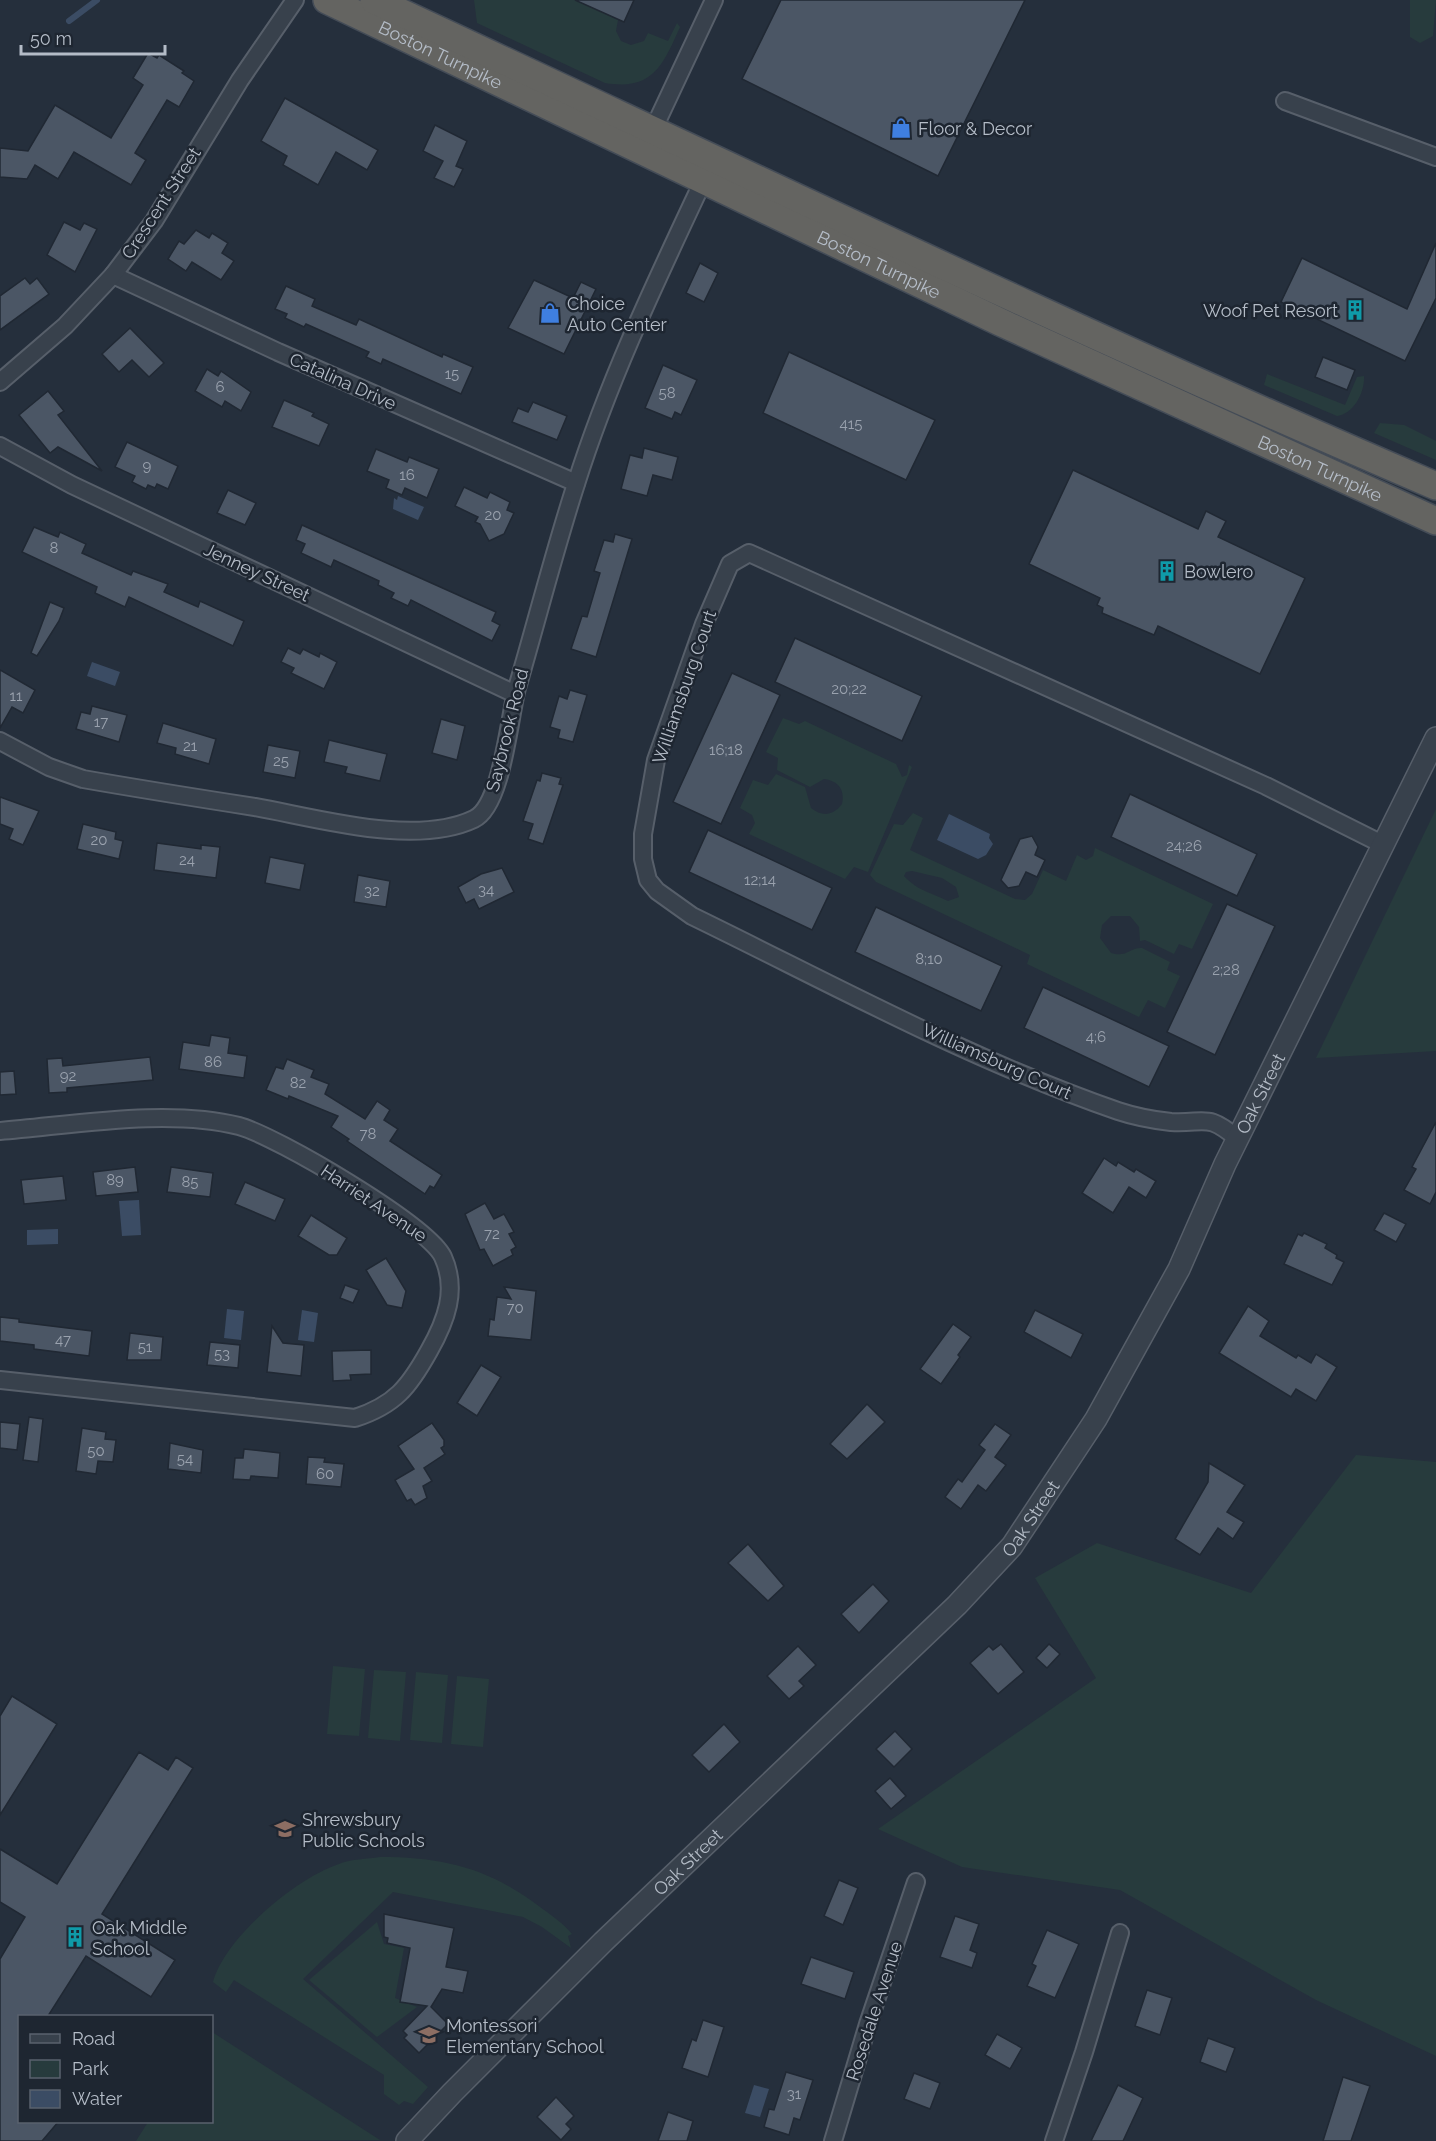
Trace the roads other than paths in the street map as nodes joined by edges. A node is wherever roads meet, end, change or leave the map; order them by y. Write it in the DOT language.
graph roads {
  1 [pos="295,0"];
  2 [pos="327,0"];
  3 [pos="374,0"];
  4 [pos="714,0"];
  5 [pos="1285,101"];
  6 [pos="653,130"];
  7 [pos="1436,157"];
  8 [pos="704,179"];
  9 [pos="113,274"];
  10 [pos="0,382"];
  11 [pos="0,446"];
  12 [pos="576,483"];
  13 [pos="1436,486"];
  14 [pos="1436,521"];
  15 [pos="515,694"];
  16 [pos="1436,738"];
  17 [pos="0,741"];
  18 [pos="1384,845"];
  19 [pos="0,1131"];
  20 [pos="1238,1138"];
  21 [pos="0,1380"];
  22 [pos="916,1882"];
  23 [pos="1120,1933"];
  24 [pos="407,2141"];
  25 [pos="833,2141"];
  26 [pos="1054,2141"];
  1 -- 9 [label="street, Crescent Street"];
  2 -- 8 [label="highway, Boston Turnpike"];
  3 -- 6 [label="highway, Boston Turnpike"];
  4 -- 6 [label="street"];
  5 -- 7 [label="street"];
  6 -- 13 [label="highway, Boston Turnpike"];
  8 -- 12 [label="street, Saybrook Road"];
  8 -- 14 [label="highway, Boston Turnpike"];
  9 -- 10 [label="street, Crescent Street"];
  9 -- 12 [label="street, Catalina Drive"];
  11 -- 15 [label="street, Jenney Street"];
  12 -- 15 [label="street, Saybrook Road"];
  15 -- 17 [label="street, Saybrook Road"];
  16 -- 18 [label="street, Oak Street"];
  18 -- 20 [label="street, Oak Street"];
  18 -- 20 [label="street, Williamsburg Court"];
  19 -- 21 [label="street, Harriet Avenue"];
  20 -- 24 [label="street, Oak Street"];
  22 -- 25 [label="street, Rosedale Avenue"];
  23 -- 26 [label="street"];
}
